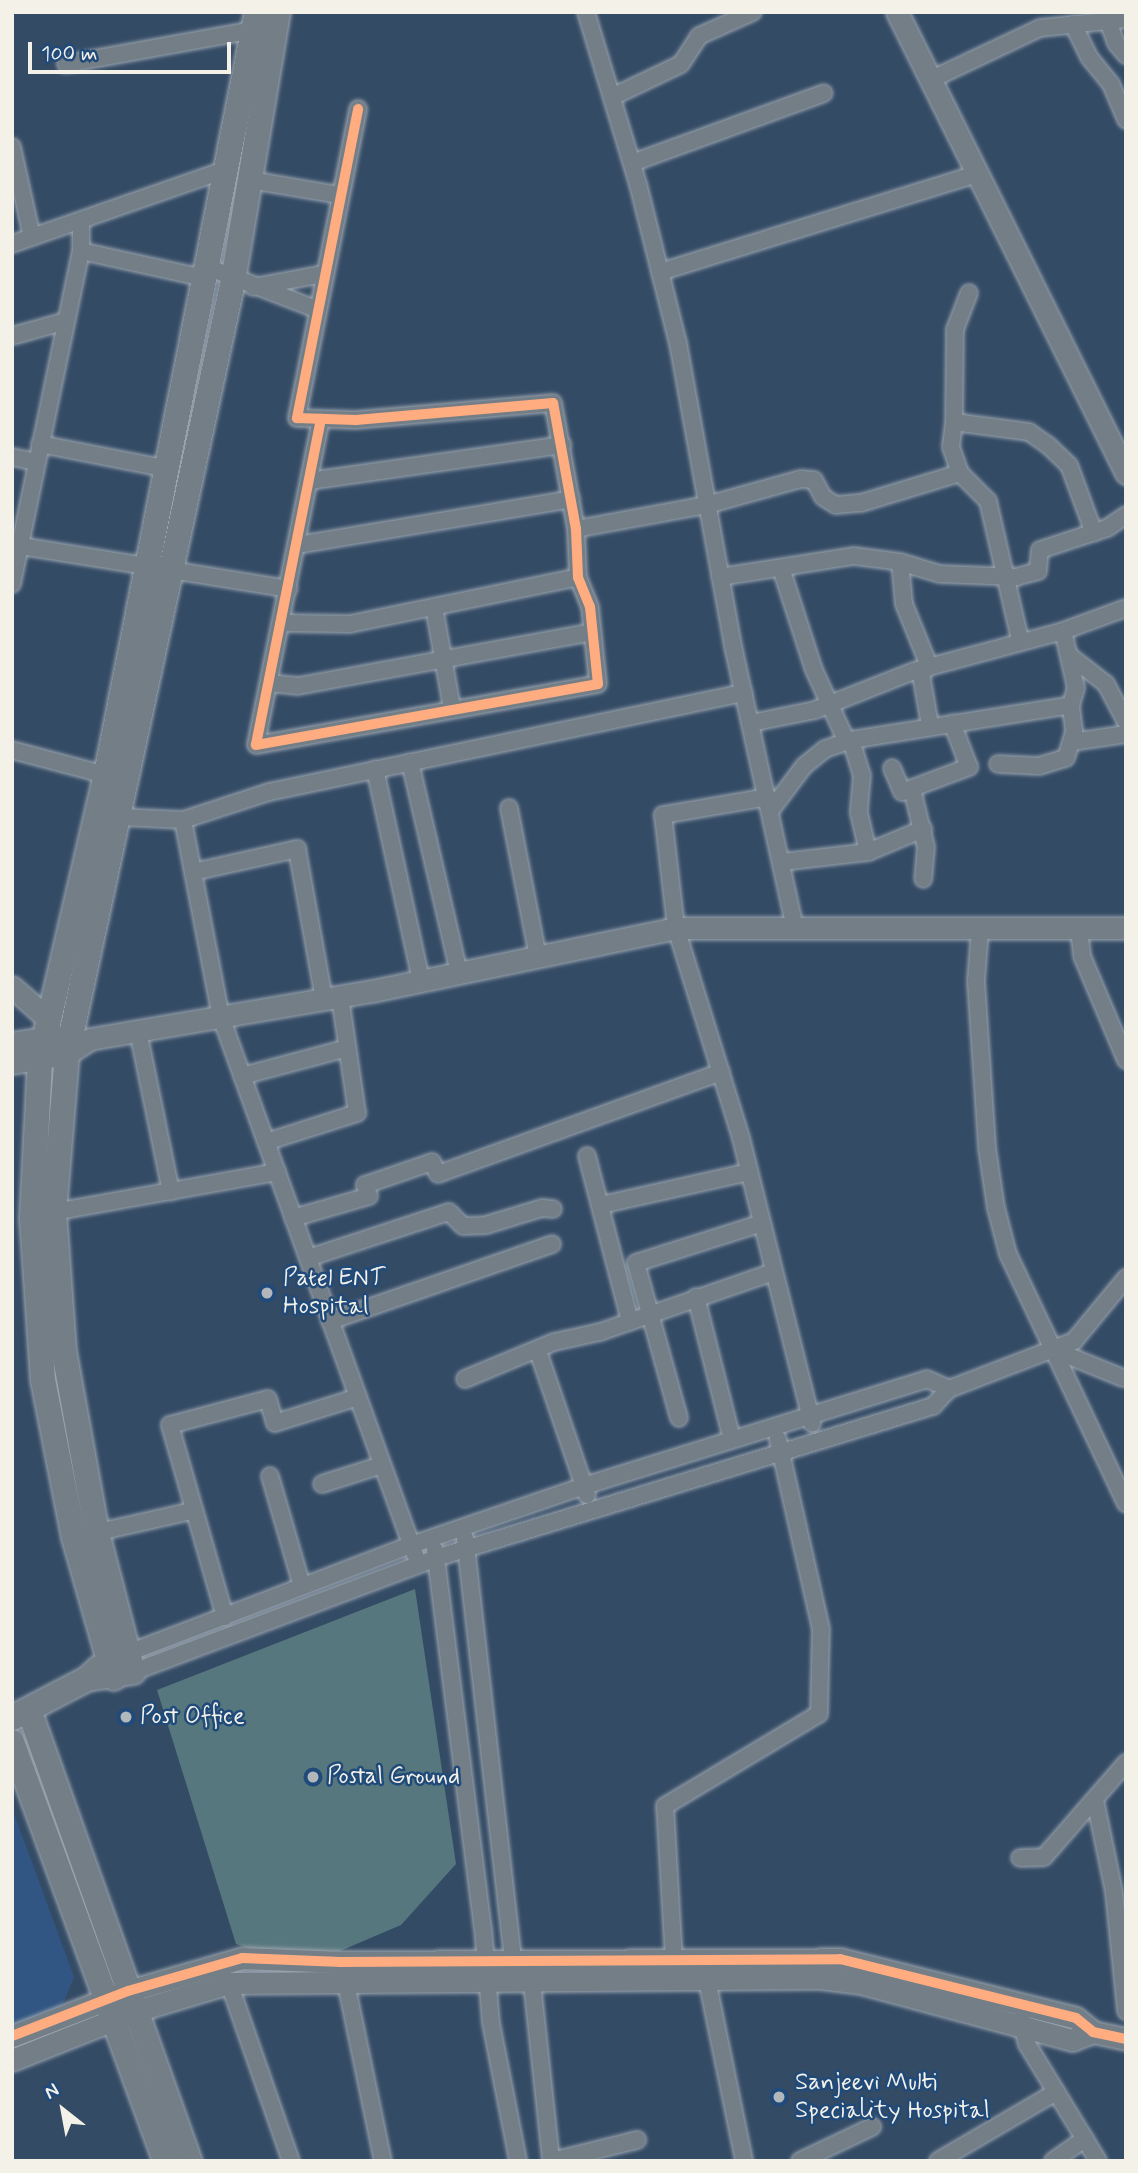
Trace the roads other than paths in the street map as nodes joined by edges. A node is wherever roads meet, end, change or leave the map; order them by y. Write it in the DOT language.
graph roads {
  1 [pos="278,12"];
  2 [pos="586,12"];
  3 [pos="753,12"];
  4 [pos="897,12"];
  5 [pos="1126,19"];
  6 [pos="1037,20"];
  7 [pos="1079,20"];
  8 [pos="1108,20"];
  9 [pos="255,21"];
  10 [pos="1126,54"];
  11 [pos="66,64"];
  12 [pos="930,80"];
  13 [pos="824,93"];
  14 [pos="612,97"];
  15 [pos="358,109"];
  16 [pos="1126,120"];
  17 [pos="12,147"];
  18 [pos="632,163"];
  19 [pos="227,169"];
  20 [pos="976,174"];
  21 [pos="250,180"];
  22 [pos="340,195"];
  23 [pos="81,221"];
  24 [pos="32,237"];
  25 [pos="12,244"];
  26 [pos="81,251"];
  27 [pos="205,272"];
  28 [pos="660,272"];
  29 [pos="323,274"];
  30 [pos="242,284"];
  31 [pos="969,293"];
  32 [pos="316,309"];
  33 [pos="66,321"];
  34 [pos="12,336"];
  35 [pos="321,419"];
  36 [pos="954,422"];
  37 [pos="40,444"];
  38 [pos="562,445"];
  39 [pos="12,457"];
  40 [pos="36,462"];
  41 [pos="164,468"];
  42 [pos="960,473"];
  43 [pos="1126,473"];
  44 [pos="309,481"];
  45 [pos="571,499"];
  46 [pos="707,505"];
  47 [pos="1126,514"];
  48 [pos="576,529"];
  49 [pos="1094,533"];
  50 [pos="297,545"];
  51 [pos="20,546"];
  52 [pos="900,562"];
  53 [pos="157,567"];
  54 [pos="781,568"];
  55 [pos="1006,576"];
  56 [pos="578,577"];
  57 [pos="720,577"];
  58 [pos="12,584"];
  59 [pos="289,589"];
  60 [pos="434,607"];
  61 [pos="1126,608"];
  62 [pos="282,623"];
  63 [pos="1063,631"];
  64 [pos="592,632"];
  65 [pos="1020,640"];
  66 [pos="1070,656"];
  67 [pos="443,658"];
  68 [pos="929,666"];
  69 [pos="269,682"];
  70 [pos="744,694"];
  71 [pos="831,704"];
  72 [pos="1071,705"];
  73 [pos="452,708"];
  74 [pos="1126,722"];
  75 [pos="751,723"];
  76 [pos="952,723"];
  77 [pos="930,725"];
  78 [pos="1126,734"];
  79 [pos="849,741"];
  80 [pos="1072,742"];
  81 [pos="12,750"];
  82 [pos="410,762"];
  83 [pos="998,764"];
  84 [pos="892,768"];
  85 [pos="375,769"];
  86 [pos="106,775"];
  87 [pos="912,789"];
  88 [pos="770,803"];
  89 [pos="509,807"];
  90 [pos="120,817"];
  91 [pos="183,820"];
  92 [pos="923,829"];
  93 [pos="868,852"];
  94 [pos="782,862"];
  95 [pos="193,872"];
  96 [pos="923,879"];
  97 [pos="676,928"];
  98 [pos="1126,928"];
  99 [pos="795,929"];
  100 [pos="980,930"];
  101 [pos="1079,930"];
  102 [pos="538,957"];
  103 [pos="459,973"];
  104 [pos="421,981"];
  105 [pos="12,987"];
  106 [pos="332,998"];
  107 [pos="221,1017"];
  108 [pos="138,1031"];
  109 [pos="43,1038"];
  110 [pos="12,1043"];
  111 [pos="75,1043"];
  112 [pos="347,1048"];
  113 [pos="1126,1060"];
  114 [pos="12,1063"];
  115 [pos="721,1072"];
  116 [pos="242,1076"];
  117 [pos="266,1142"];
  118 [pos="587,1156"];
  119 [pos="277,1172"];
  120 [pos="749,1172"];
  121 [pos="171,1192"];
  122 [pos="601,1205"];
  123 [pos="553,1209"];
  124 [pos="54,1212"];
  125 [pos="293,1217"];
  126 [pos="762,1223"];
  127 [pos="552,1244"];
  128 [pos="307,1258"];
  129 [pos="773,1272"];
  130 [pos="1126,1278"];
  131 [pos="696,1297"];
  132 [pos="650,1314"];
  133 [pos="330,1321"];
  134 [pos="630,1321"];
  135 [pos="1052,1349"];
  136 [pos="538,1351"];
  137 [pos="1124,1378"];
  138 [pos="465,1379"];
  139 [pos="952,1388"];
  140 [pos="358,1397"];
  141 [pos="810,1415"];
  142 [pos="679,1418"];
  143 [pos="775,1426"];
  144 [pos="817,1438"];
  145 [pos="732,1439"];
  146 [pos="782,1449"];
  147 [pos="382,1465"];
  148 [pos="270,1476"];
  149 [pos="322,1484"];
  150 [pos="584,1486"];
  151 [pos="1126,1504"];
  152 [pos="592,1507"];
  153 [pos="191,1511"];
  154 [pos="463,1528"];
  155 [pos="85,1535"];
  156 [pos="433,1538"];
  157 [pos="411,1545"];
  158 [pos="467,1548"];
  159 [pos="436,1558"];
  160 [pos="418,1564"];
  161 [pos="302,1586"];
  162 [pos="225,1617"];
  163 [pos="121,1666"];
  164 [pos="21,1714"];
  165 [pos="12,1742"];
  166 [pos="1126,1763"];
  167 [pos="1095,1800"];
  168 [pos="1020,1858"];
  169 [pos="674,1961"];
  170 [pos="488,1972"];
  171 [pos="863,1973"];
  172 [pos="520,1975"];
  173 [pos="707,1980"];
  174 [pos="229,1983"];
  175 [pos="346,1983"];
  176 [pos="925,1989"];
  177 [pos="132,2001"];
  178 [pos="1020,2003"];
  179 [pos="107,2010"];
  180 [pos="1126,2011"];
  181 [pos="1022,2028"];
  182 [pos="1093,2032"];
  183 [pos="12,2036"];
  184 [pos="1126,2039"];
  185 [pos="12,2060"];
  186 [pos="1056,2092"];
  187 [pos="872,2127"];
  188 [pos="1085,2139"];
  189 [pos="636,2140"];
  190 [pos="164,2161"];
  191 [pos="190,2161"];
  192 [pos="291,2161"];
  193 [pos="383,2161"];
  194 [pos="518,2161"];
  195 [pos="551,2161"];
  196 [pos="744,2161"];
  197 [pos="800,2161"];
  198 [pos="938,2161"];
  199 [pos="1054,2161"];
  200 [pos="1098,2161"];
  1 -- 21 [label="main road"];
  2 -- 14 [label="street"];
  3 -- 14 [label="street"];
  4 -- 12 [label="street"];
  5 -- 8 [label="street"];
  6 -- 7 [label="street"];
  6 -- 12 [label="street"];
  7 -- 8 [label="street"];
  7 -- 16 [label="street"];
  8 -- 10 [label="street"];
  9 -- 11 [label="street"];
  9 -- 19 [label="main road"];
  12 -- 20 [label="street"];
  13 -- 18 [label="street"];
  14 -- 18 [label="street"];
  15 -- 22 [label="street"];
  17 -- 24 [label="street"];
  18 -- 28 [label="street"];
  19 -- 23 [label="street"];
  19 -- 27 [label="main road"];
  20 -- 28 [label="street"];
  20 -- 43 [label="street"];
  21 -- 22 [label="street"];
  21 -- 30 [label="main road"];
  22 -- 29 [label="street"];
  23 -- 24 [label="street"];
  23 -- 26 [label="street"];
  24 -- 25 [label="street"];
  26 -- 27 [label="street"];
  26 -- 33 [label="street"];
  27 -- 30 [label="street"];
  27 -- 41 [label="main road"];
  28 -- 46 [label="street"];
  29 -- 30 [label="street"];
  29 -- 32 [label="street"];
  30 -- 32 [label="street"];
  30 -- 53 [label="main road"];
  31 -- 36 [label="street"];
  32 -- 35 [label="street"];
  33 -- 34 [label="street"];
  33 -- 37 [label="street"];
  35 -- 38 [label="street"];
  35 -- 44 [label="street"];
  36 -- 42 [label="street"];
  36 -- 49 [label="street"];
  37 -- 40 [label="street"];
  37 -- 41 [label="street"];
  38 -- 44 [label="street"];
  38 -- 45 [label="street"];
  39 -- 40 [label="street"];
  40 -- 51 [label="street"];
  41 -- 53 [label="main road"];
  42 -- 46 [label="street"];
  42 -- 55 [label="street"];
  44 -- 50 [label="street"];
  45 -- 48 [label="street"];
  45 -- 50 [label="street"];
  46 -- 48 [label="street"];
  46 -- 57 [label="street"];
  47 -- 49 [label="street"];
  48 -- 56 [label="street"];
  49 -- 55 [label="street"];
  50 -- 59 [label="street"];
  51 -- 53 [label="street"];
  51 -- 58 [label="street"];
  52 -- 54 [label="street"];
  52 -- 55 [label="street"];
  52 -- 68 [label="street"];
  53 -- 59 [label="street"];
  53 -- 86 [label="main road"];
  53 -- 90 [label="main road"];
  54 -- 57 [label="street"];
  54 -- 71 [label="street"];
  55 -- 65 [label="street"];
  56 -- 60 [label="street"];
  56 -- 64 [label="street"];
  57 -- 70 [label="street"];
  59 -- 62 [label="street"];
  60 -- 62 [label="street"];
  60 -- 67 [label="street"];
  61 -- 63 [label="street"];
  62 -- 69 [label="street"];
  63 -- 65 [label="street"];
  63 -- 66 [label="street"];
  64 -- 67 [label="street"];
  64 -- 73 [label="street"];
  65 -- 68 [label="street"];
  66 -- 72 [label="street"];
  66 -- 74 [label="street"];
  67 -- 69 [label="street"];
  67 -- 73 [label="street"];
  68 -- 71 [label="street"];
  68 -- 77 [label="street"];
  69 -- 73 [label="street"];
  70 -- 75 [label="street"];
  70 -- 82 [label="street"];
  71 -- 75 [label="street"];
  71 -- 79 [label="street"];
  72 -- 76 [label="street"];
  72 -- 80 [label="street"];
  75 -- 88 [label="street"];
  76 -- 77 [label="street"];
  76 -- 87 [label="street"];
  77 -- 79 [label="street"];
  78 -- 80 [label="street"];
  79 -- 88 [label="street"];
  79 -- 93 [label="street"];
  80 -- 83 [label="street"];
  81 -- 86 [label="street"];
  82 -- 85 [label="street"];
  82 -- 103 [label="street"];
  84 -- 87 [label="street"];
  85 -- 91 [label="street"];
  85 -- 104 [label="street"];
  86 -- 109 [label="main road"];
  87 -- 92 [label="street"];
  88 -- 94 [label="street"];
  88 -- 97 [label="street"];
  89 -- 102 [label="street"];
  90 -- 91 [label="street"];
  90 -- 111 [label="main road"];
  91 -- 95 [label="street"];
  92 -- 93 [label="street"];
  92 -- 96 [label="street"];
  93 -- 94 [label="street"];
  94 -- 99 [label="street"];
  95 -- 106 [label="street"];
  95 -- 107 [label="street"];
  97 -- 99 [label="street"];
  97 -- 102 [label="street"];
  97 -- 115 [label="street"];
  98 -- 101 [label="street"];
  99 -- 100 [label="street"];
  100 -- 101 [label="street"];
  100 -- 135 [label="street"];
  101 -- 113 [label="street"];
  102 -- 103 [label="street"];
  103 -- 104 [label="street"];
  104 -- 106 [label="street"];
  105 -- 109 [label="street"];
  106 -- 107 [label="street"];
  106 -- 112 [label="street"];
  107 -- 108 [label="street"];
  107 -- 116 [label="street"];
  108 -- 111 [label="street"];
  108 -- 121 [label="street"];
  109 -- 110 [label="street"];
  109 -- 111 [label="street"];
  109 -- 114 [label="street"];
  109 -- 155 [label="main road"];
  111 -- 124 [label="main road"];
  112 -- 116 [label="street"];
  112 -- 117 [label="street"];
  115 -- 120 [label="street"];
  115 -- 125 [label="street"];
  116 -- 117 [label="street"];
  117 -- 119 [label="street"];
  118 -- 122 [label="street"];
  119 -- 121 [label="street"];
  119 -- 125 [label="street"];
  120 -- 122 [label="street"];
  120 -- 126 [label="street"];
  121 -- 124 [label="street"];
  122 -- 134 [label="street"];
  123 -- 128 [label="street"];
  124 -- 155 [label="main road"];
  125 -- 128 [label="street"];
  126 -- 129 [label="street"];
  126 -- 132 [label="street"];
  127 -- 133 [label="street"];
  128 -- 133 [label="street"];
  129 -- 131 [label="street"];
  129 -- 141 [label="street"];
  130 -- 135 [label="street"];
  131 -- 132 [label="street"];
  131 -- 145 [label="street"];
  132 -- 134 [label="street"];
  132 -- 142 [label="street"];
  133 -- 140 [label="street"];
  134 -- 136 [label="street"];
  135 -- 137 [label="street"];
  135 -- 139 [label="street"];
  135 -- 151 [label="street"];
  136 -- 138 [label="street"];
  136 -- 150 [label="street"];
  139 -- 141 [label="street"];
  139 -- 144 [label="street"];
  140 -- 147 [label="street"];
  140 -- 153 [label="street"];
  141 -- 143 [label="street"];
  141 -- 144 [label="street"];
  143 -- 145 [label="street"];
  143 -- 146 [label="street"];
  144 -- 146 [label="street"];
  145 -- 150 [label="street"];
  146 -- 152 [label="street"];
  146 -- 169 [label="street"];
  147 -- 149 [label="street"];
  147 -- 157 [label="street"];
  148 -- 161 [label="street"];
  150 -- 152 [label="street"];
  150 -- 154 [label="street"];
  152 -- 158 [label="street"];
  153 -- 155 [label="street"];
  153 -- 162 [label="street"];
  154 -- 156 [label="street"];
  154 -- 158 [label="street"];
  155 -- 163 [label="main road"];
  156 -- 157 [label="street"];
  156 -- 159 [label="street"];
  157 -- 160 [label="street"];
  157 -- 161 [label="street"];
  158 -- 159 [label="street"];
  158 -- 172 [label="street"];
  159 -- 160 [label="street"];
  159 -- 170 [label="street"];
  160 -- 163 [label="street"];
  161 -- 162 [label="street"];
  162 -- 163 [label="street"];
  163 -- 164 [label="main road"];
  164 -- 177 [label="main road"];
  165 -- 179 [label="main road"];
  166 -- 167 [label="street"];
  167 -- 168 [label="street"];
  167 -- 180 [label="street"];
  169 -- 171 [label="street"];
  169 -- 172 [label="street"];
  170 -- 172 [label="street"];
  170 -- 175 [label="street"];
  170 -- 177 [label="street"];
  170 -- 194 [label="street"];
  171 -- 173 [label="street"];
  171 -- 176 [label="street"];
  172 -- 173 [label="street"];
  172 -- 195 [label="street"];
  173 -- 196 [label="street"];
  174 -- 175 [label="street"];
  174 -- 177 [label="street"];
  174 -- 192 [label="street"];
  175 -- 193 [label="street"];
  176 -- 178 [label="street"];
  176 -- 181 [label="street"];
  177 -- 179 [label="street"];
  177 -- 191 [label="main road"];
  178 -- 181 [label="street"];
  178 -- 182 [label="street"];
  179 -- 183 [label="street"];
  179 -- 185 [label="street"];
  179 -- 190 [label="main road"];
  181 -- 182 [label="street"];
  181 -- 186 [label="street"];
  182 -- 184 [label="street"];
  186 -- 188 [label="street"];
  186 -- 198 [label="street"];
  187 -- 197 [label="street"];
  188 -- 199 [label="street"];
  188 -- 200 [label="street"];
  189 -- 195 [label="street"];
}
